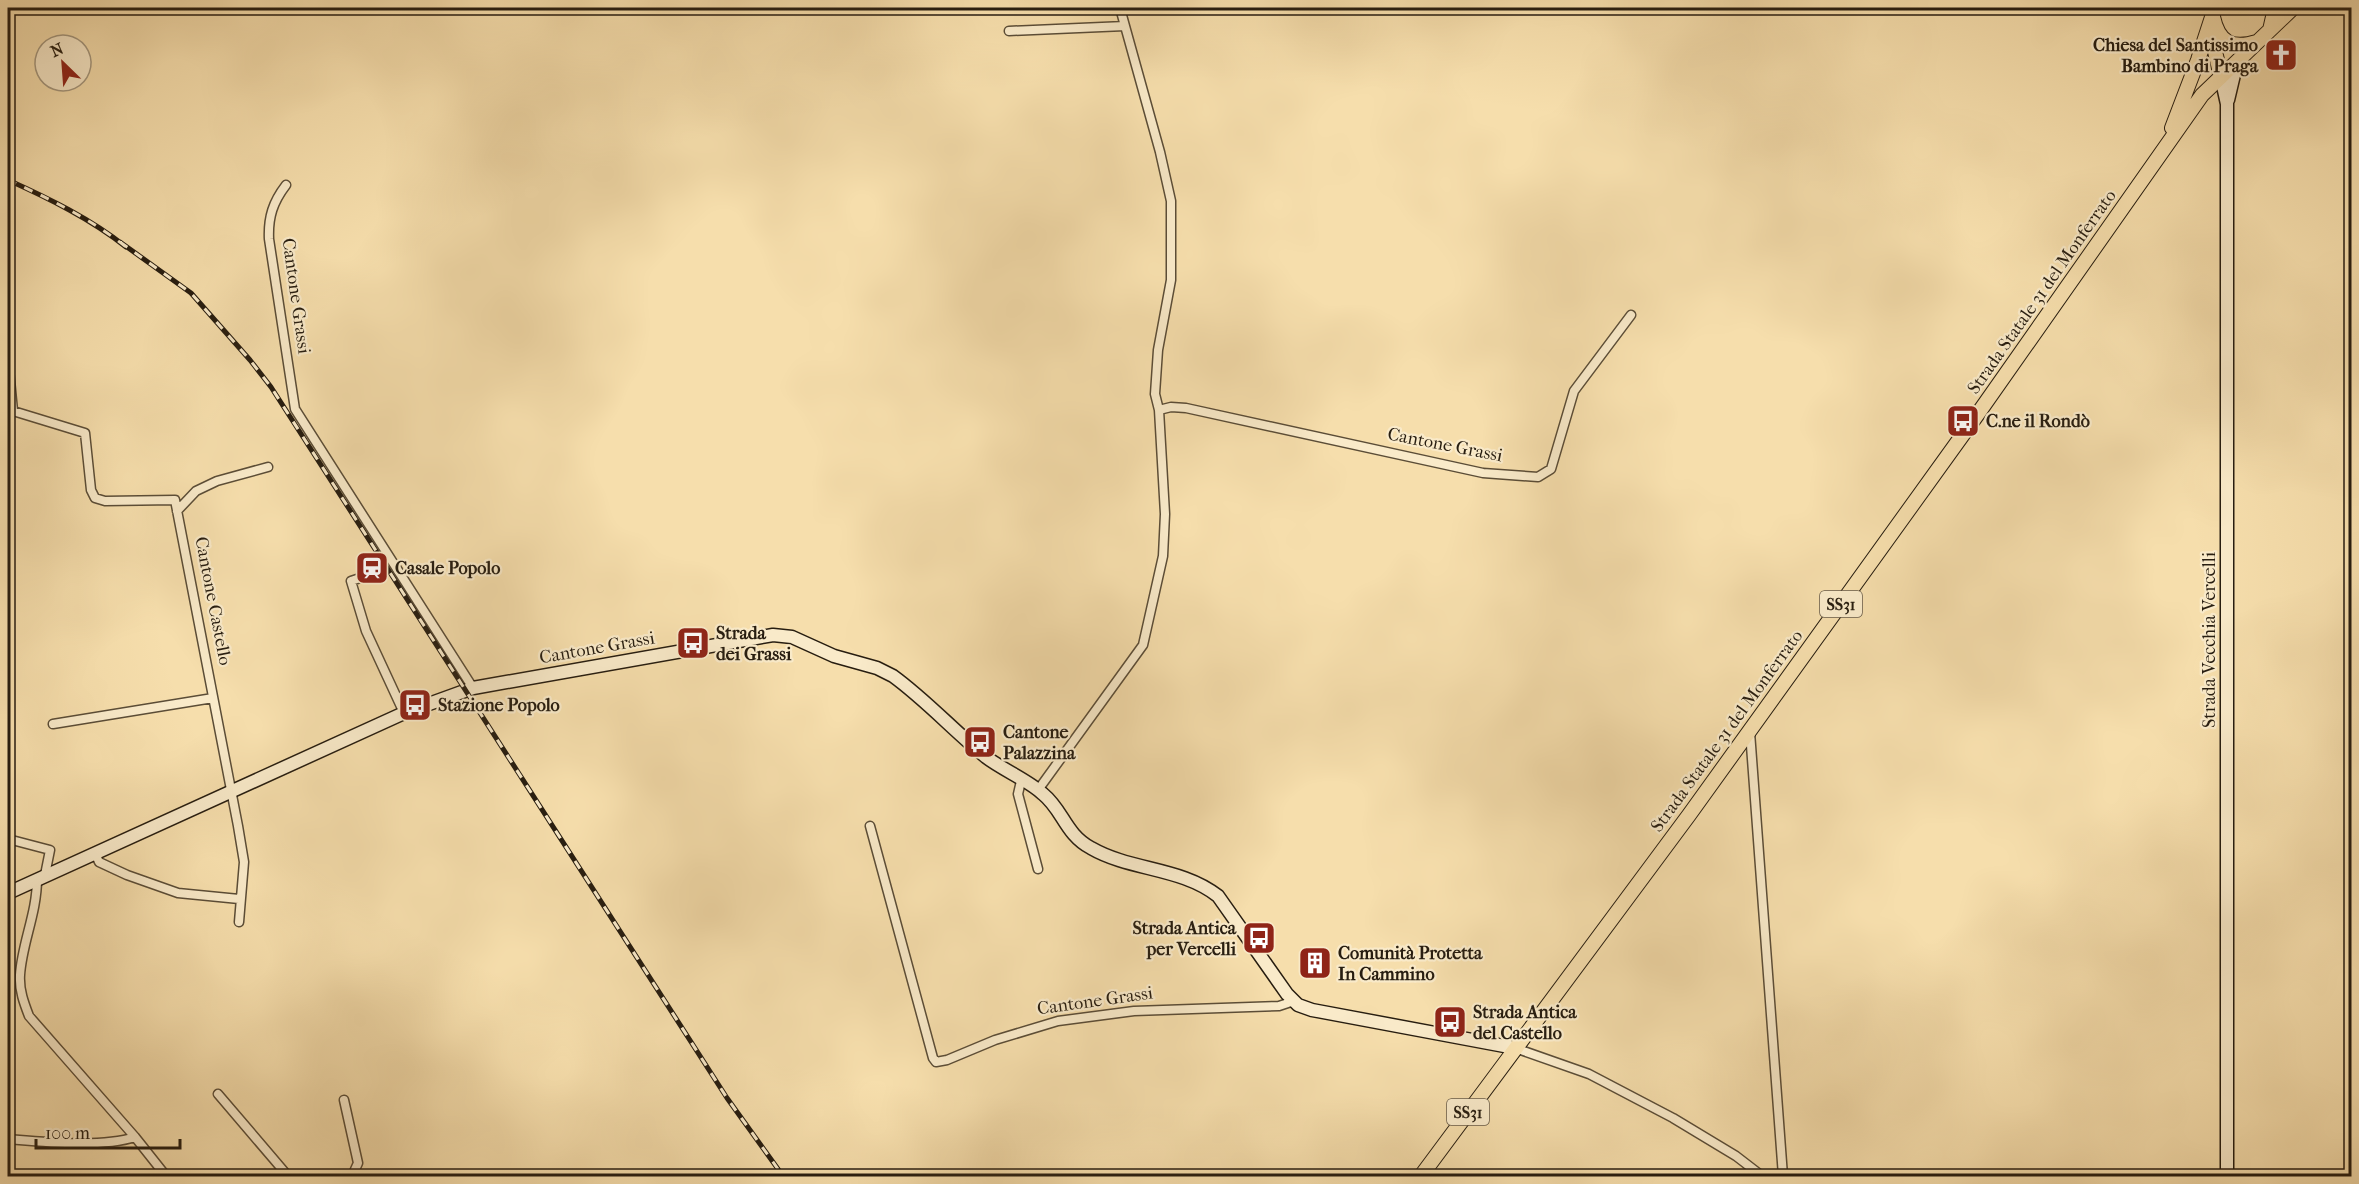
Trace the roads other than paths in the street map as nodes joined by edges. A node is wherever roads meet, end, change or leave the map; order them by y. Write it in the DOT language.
graph roads {
  1 [pos="1120,8"];
  2 [pos="2275,8"];
  3 [pos="2293,8"];
  4 [pos="2213,18"];
  5 [pos="1125,26"];
  6 [pos="2270,30"];
  7 [pos="1009,31"];
  8 [pos="2258,42"];
  9 [pos="2237,62"];
  10 [pos="2221,77"];
  11 [pos="2197,101"];
  12 [pos="2227,104"];
  13 [pos="2161,155"];
  14 [pos="286,185"];
  15 [pos="1631,315"];
  16 [pos="8,359"];
  17 [pos="1159,410"];
  18 [pos="10,411"];
  19 [pos="268,467"];
  20 [pos="177,511"];
  21 [pos="360,578"];
  22 [pos="469,689"];
  23 [pos="213,698"];
  24 [pos="404,713"];
  25 [pos="53,724"];
  26 [pos="1750,731"];
  27 [pos="1021,781"];
  28 [pos="1038,790"];
  29 [pos="231,792"];
  30 [pos="870,826"];
  31 [pos="8,839"];
  32 [pos="95,854"];
  33 [pos="1038,869"];
  34 [pos="41,877"];
  35 [pos="8,893"];
  36 [pos="239,899"];
  37 [pos="239,922"];
  38 [pos="1294,1001"];
  39 [pos="1515,1047"];
  40 [pos="218,1094"];
  41 [pos="344,1100"];
  42 [pos="135,1137"];
  43 [pos="8,1139"];
  44 [pos="166,1176"];
  45 [pos="288,1176"];
  46 [pos="346,1176"];
  47 [pos="1421,1176"];
  48 [pos="1762,1176"];
  49 [pos="1783,1176"];
  50 [pos="2227,1176"];
  1 -- 5 [label="street"];
  2 -- 6 [label="main road"];
  3 -- 6 [label="main road, Strada Statale 31 del Monferrato"];
  4 -- 8 [label="main road"];
  4 -- 10 [label="main road"];
  4 -- 13 [label="main road, Strada Statale 31 del Monferrato / SS31"];
  5 -- 7 [label="street"];
  5 -- 17 [label="street"];
  6 -- 8 [label="main road, Strada Statale 31 del Monferrato / SS31"];
  8 -- 9 [label="main road, Strada Statale 31 del Monferrato / SS31"];
  9 -- 10 [label="main road, Strada Statale 31 del Monferrato / SS31"];
  9 -- 12 [label="street, Strada Vecchia Vercelli"];
  10 -- 11 [label="main road, Strada Statale 31 del Monferrato / SS31"];
  10 -- 12 [label="street, Strada Vecchia Vercelli"];
  11 -- 12 [label="street"];
  11 -- 13 [label="main road, Strada Statale 31 del Monferrato / SS31"];
  12 -- 50 [label="street, Strada Vecchia Vercelli"];
  13 -- 26 [label="main road, Strada Statale 31 del Monferrato / SS31"];
  14 -- 22 [label="street, Cantone Grassi"];
  15 -- 17 [label="street, Cantone Grassi"];
  16 -- 18 [label="street"];
  17 -- 28 [label="street"];
  18 -- 20 [label="street"];
  19 -- 20 [label="street"];
  20 -- 23 [label="street, Cantone Castello"];
  21 -- 24 [label="street"];
  22 -- 24 [label="street"];
  22 -- 27 [label="street, Cantone Grassi"];
  23 -- 25 [label="street"];
  23 -- 29 [label="street, Cantone Castello"];
  24 -- 29 [label="street"];
  26 -- 39 [label="main road, Strada Statale 31 del Monferrato / SS31"];
  26 -- 49 [label="street"];
  27 -- 28 [label="street, Cantone Grassi"];
  27 -- 33 [label="street"];
  28 -- 38 [label="street, Cantone Grassi"];
  29 -- 32 [label="street"];
  29 -- 36 [label="street, Cantone Castello"];
  30 -- 38 [label="street, Cantone Grassi"];
  31 -- 34 [label="street"];
  32 -- 34 [label="street"];
  32 -- 36 [label="street"];
  34 -- 35 [label="street"];
  34 -- 42 [label="street"];
  36 -- 37 [label="street, Cantone Castello"];
  38 -- 39 [label="street"];
  39 -- 47 [label="main road, Strada Statale 31 del Monferrato / SS31"];
  39 -- 48 [label="street"];
  40 -- 45 [label="street"];
  41 -- 46 [label="street"];
  42 -- 43 [label="street"];
  42 -- 44 [label="street"];
}
